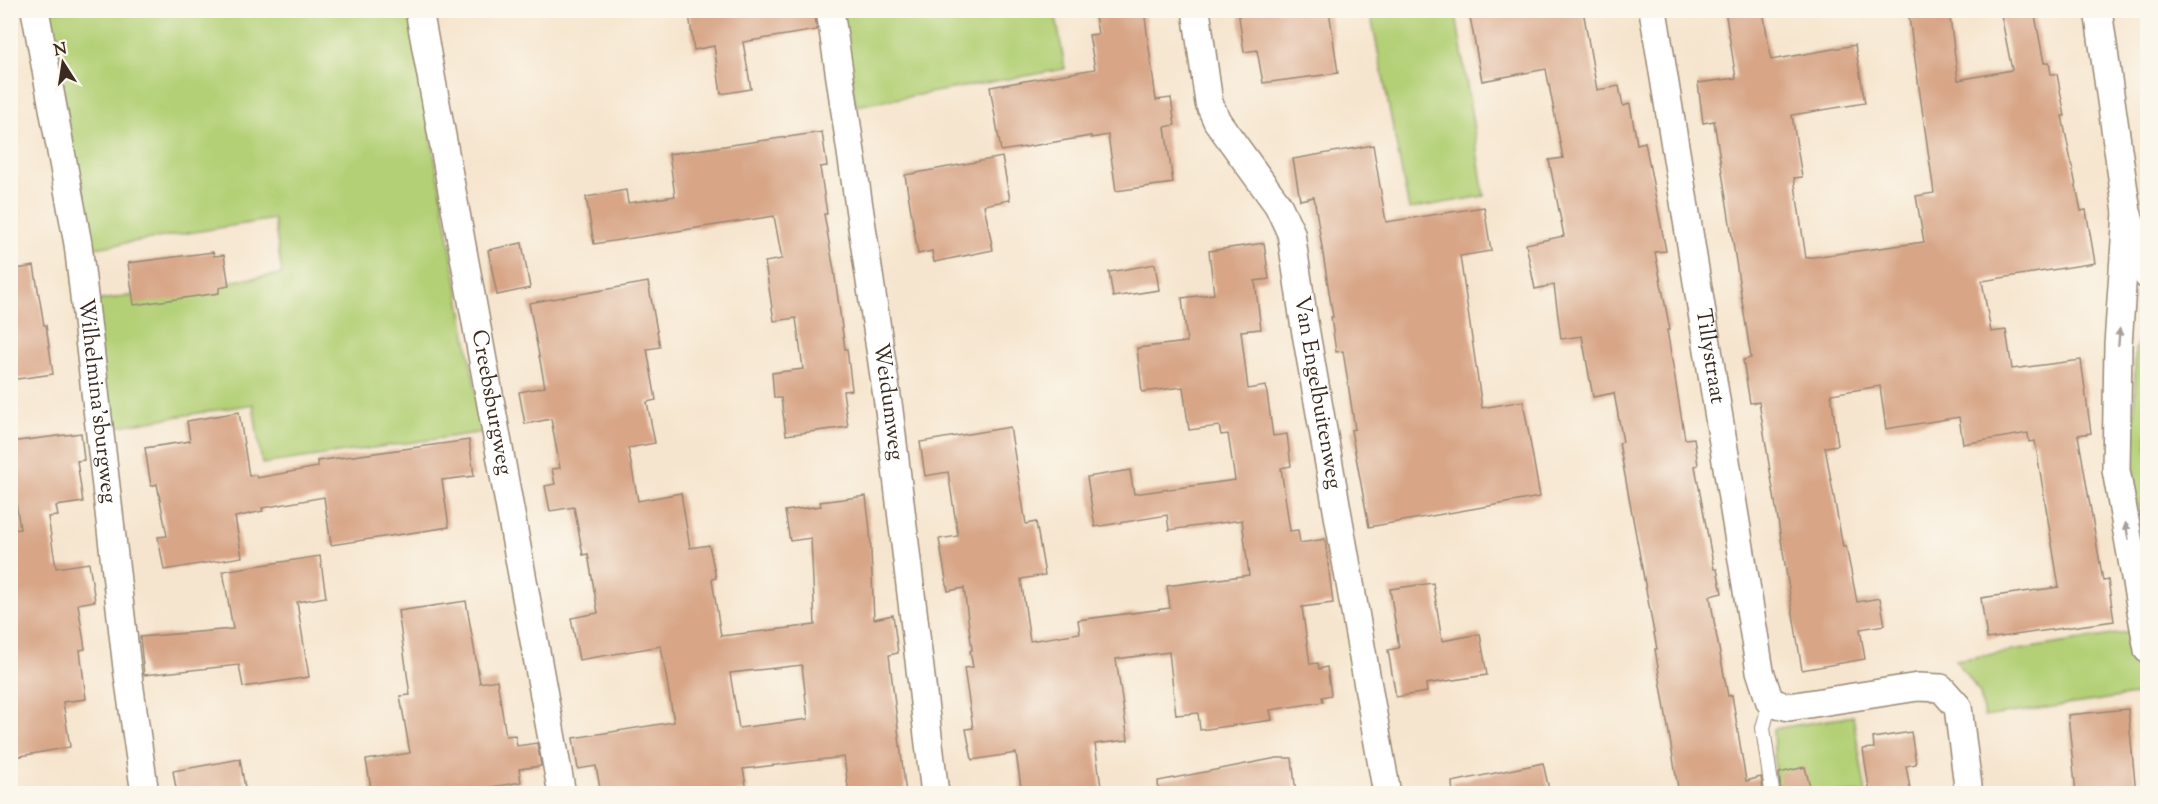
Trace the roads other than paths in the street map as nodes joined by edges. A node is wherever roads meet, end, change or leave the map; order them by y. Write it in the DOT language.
graph roads {
  1 [pos="34,10"];
  2 [pos="419,10"];
  3 [pos="830,10"];
  4 [pos="1196,10"];
  5 [pos="1653,10"];
  6 [pos="2098,10"];
  7 [pos="2127,212"];
  8 [pos="2148,276"];
  9 [pos="2148,650"];
  10 [pos="1770,702"];
  11 [pos="1772,791"];
  12 [pos="146,794"];
  13 [pos="562,794"];
  14 [pos="935,794"];
  15 [pos="1387,794"];
  16 [pos="1969,794"];
  1 -- 12 [label="street, Wilhelmina'sburgweg"];
  2 -- 13 [label="street, Creebsburgweg"];
  3 -- 14 [label="street, Weidumweg"];
  4 -- 15 [label="street, Van Engelbuitenweg"];
  5 -- 10 [label="street, Tillystraat"];
  6 -- 7 [label="street"];
  7 -- 8 [label="street"];
  9 -- 7 [label="street, one-way"];
  10 -- 11 [label="lane"];
  10 -- 16 [label="street"];
}
